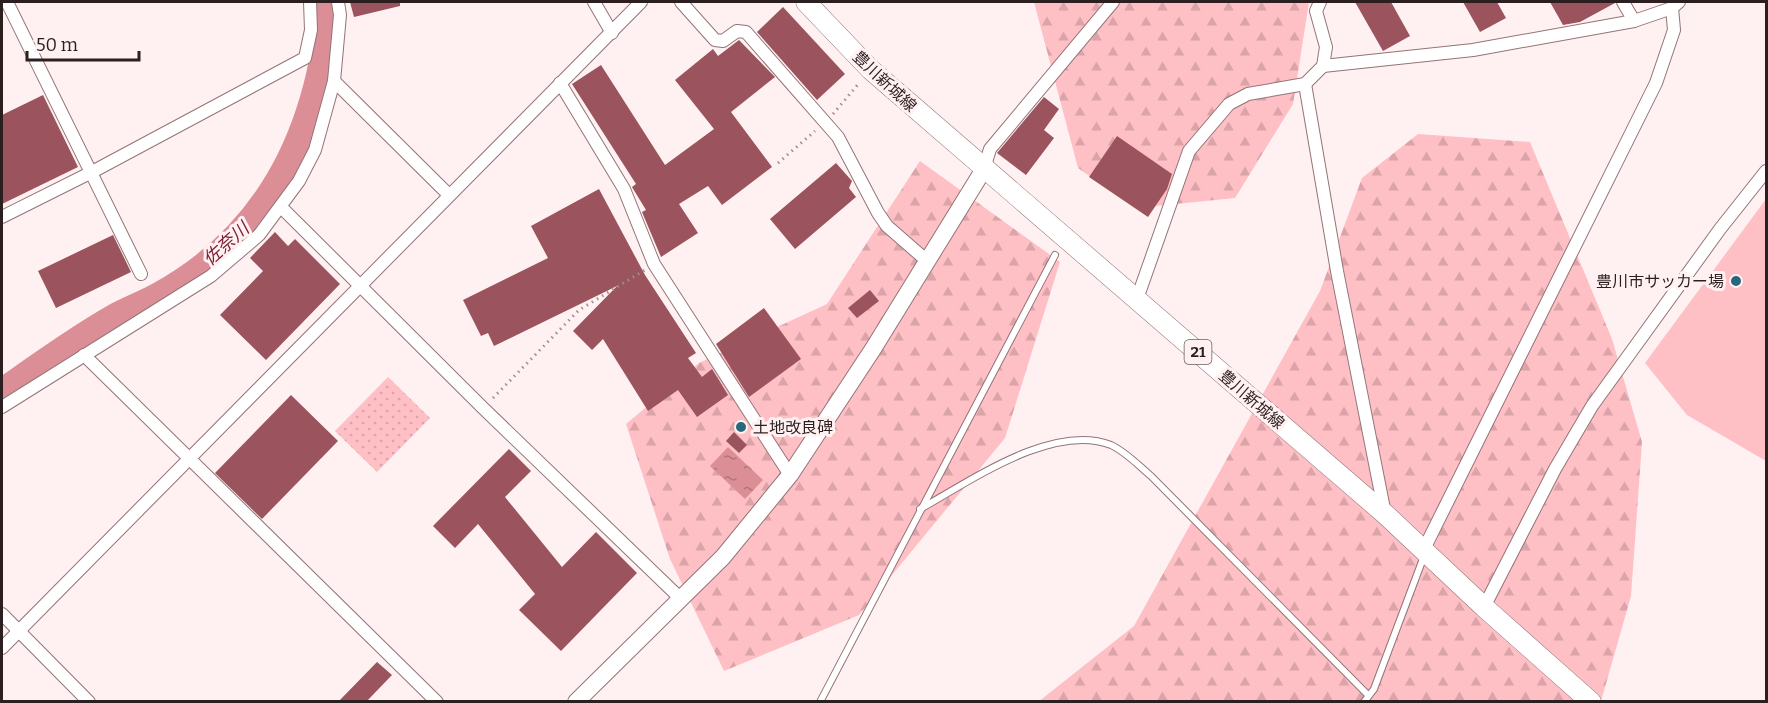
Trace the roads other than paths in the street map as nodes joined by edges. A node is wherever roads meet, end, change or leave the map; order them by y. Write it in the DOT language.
graph roads {
  1 [pos="7,2"];
  2 [pos="310,2"];
  3 [pos="338,2"];
  4 [pos="594,2"];
  5 [pos="641,2"];
  6 [pos="681,2"];
  7 [pos="806,2"];
  8 [pos="1113,2"];
  9 [pos="1320,2"];
  10 [pos="1623,2"];
  11 [pos="1676,5"];
  12 [pos="1634,21"];
  13 [pos="612,33"];
  14 [pos="1323,66"];
  15 [pos="334,81"];
  16 [pos="560,83"];
  17 [pos="1305,84"];
  18 [pos="984,169"];
  19 [pos="1767,171"];
  20 [pos="92,172"];
  21 [pos="449,195"];
  22 [pos="281,207"];
  23 [pos="2,217"];
  24 [pos="1055,255"];
  25 [pos="926,260"];
  26 [pos="141,274"];
  27 [pos="360,286"];
  28 [pos="1137,299"];
  29 [pos="84,355"];
  30 [pos="2,406"];
  31 [pos="189,459"];
  32 [pos="790,475"];
  33 [pos="920,509"];
  34 [pos="1385,514"];
  35 [pos="1426,551"];
  36 [pos="680,598"];
  37 [pos="1484,607"];
  38 [pos="2,614"];
  39 [pos="18,631"];
  40 [pos="2,648"];
  41 [pos="1367,694"];
  42 [pos="89,702"];
  43 [pos="437,702"];
  44 [pos="576,702"];
  45 [pos="820,702"];
  46 [pos="1364,702"];
  47 [pos="1591,702"];
  1 -- 20 [label="street"];
  2 -- 20 [label="street"];
  3 -- 15 [label="street"];
  4 -- 13 [label="street"];
  5 -- 13 [label="street"];
  6 -- 25 [label="street"];
  7 -- 18 [label="main road, 豊川新城線 / 21"];
  8 -- 18 [label="street"];
  9 -- 14 [label="street"];
  10 -- 12 [label="street"];
  11 -- 12 [label="street"];
  11 -- 35 [label="street"];
  12 -- 14 [label="street"];
  13 -- 16 [label="street"];
  14 -- 17 [label="street"];
  15 -- 21 [label="street"];
  15 -- 22 [label="street"];
  16 -- 21 [label="street"];
  16 -- 32 [label="street"];
  17 -- 28 [label="street"];
  17 -- 34 [label="street"];
  18 -- 25 [label="street"];
  18 -- 28 [label="main road, 豊川新城線 / 21"];
  19 -- 37 [label="street"];
  20 -- 23 [label="street"];
  20 -- 26 [label="street"];
  21 -- 27 [label="street"];
  22 -- 27 [label="street"];
  22 -- 29 [label="street"];
  24 -- 33 [label="lane"];
  25 -- 32 [label="street"];
  27 -- 31 [label="street"];
  27 -- 36 [label="street"];
  28 -- 34 [label="main road, 豊川新城線 / 21"];
  29 -- 30 [label="street"];
  29 -- 31 [label="street"];
  31 -- 39 [label="street"];
  31 -- 43 [label="street"];
  32 -- 36 [label="street"];
  33 -- 41 [label="lane"];
  33 -- 45 [label="lane"];
  34 -- 35 [label="main road, 豊川新城線 / 21"];
  35 -- 37 [label="main road, 豊川新城線 / 21"];
  35 -- 41 [label="lane"];
  36 -- 44 [label="street"];
  37 -- 47 [label="main road, 豊川新城線 / 21"];
  38 -- 39 [label="street"];
  39 -- 40 [label="street"];
  39 -- 42 [label="street"];
  41 -- 46 [label="lane"];
}
